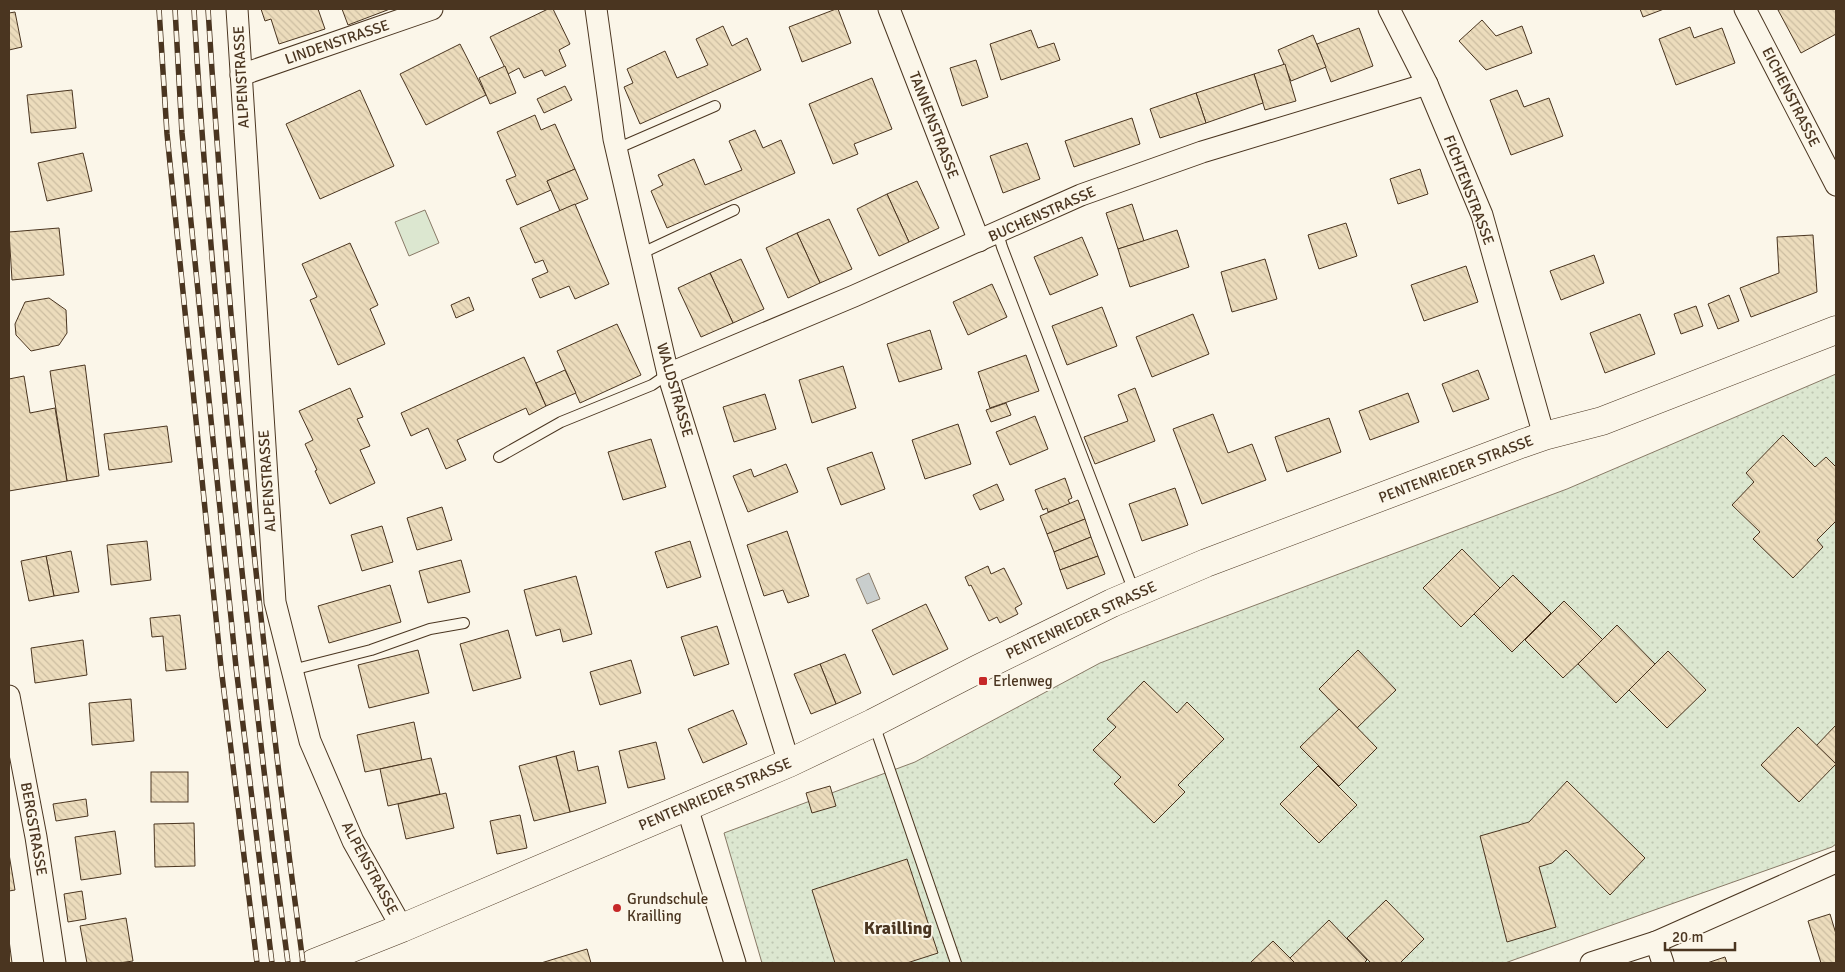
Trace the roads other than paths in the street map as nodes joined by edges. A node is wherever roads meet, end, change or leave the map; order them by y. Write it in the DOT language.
graph roads {
  1 [pos="237,9"];
  2 [pos="432,9"];
  3 [pos="596,9"];
  4 [pos="889,9"];
  5 [pos="1389,9"];
  6 [pos="1745,9"];
  7 [pos="241,76"];
  8 [pos="1427,84"];
  9 [pos="715,106"];
  10 [pos="616,149"];
  11 [pos="1836,185"];
  12 [pos="734,210"];
  13 [pos="988,237"];
  14 [pos="640,254"];
  15 [pos="1836,330"];
  16 [pos="668,374"];
  17 [pos="1544,436"];
  18 [pos="499,457"];
  19 [pos="1135,594"];
  20 [pos="464,623"];
  21 [pos="292,670"];
  22 [pos="9,696"];
  23 [pos="874,724"];
  24 [pos="789,763"];
  25 [pos="687,807"];
  26 [pos="1836,862"];
  27 [pos="402,928"];
  28 [pos="1656,942"];
  29 [pos="56,963"];
  30 [pos="314,963"];
  31 [pos="735,963"];
  32 [pos="956,963"];
  33 [pos="1591,963"];
  34 [pos="1663,963"];
  1 -- 7 [label="street, ALPENSTRASSE"];
  2 -- 7 [label="street, LINDENSTRASSE"];
  3 -- 10 [label="street, WALDSTRASSE"];
  4 -- 13 [label="street, TANNENSTRASSE"];
  5 -- 8 [label="street, FICHTENSTRASSE"];
  6 -- 11 [label="street, EICHENSTRASSE"];
  7 -- 21 [label="street, ALPENSTRASSE"];
  8 -- 13 [label="street, BUCHENSTRASSE"];
  8 -- 17 [label="street, FICHTENSTRASSE"];
  9 -- 10 [label="lane"];
  10 -- 14 [label="street, WALDSTRASSE"];
  12 -- 14 [label="lane"];
  13 -- 16 [label="street, BUCHENSTRASSE"];
  13 -- 19 [label="lane"];
  14 -- 16 [label="street, WALDSTRASSE"];
  15 -- 17 [label="street, PENTENRIEDER STRASSE"];
  16 -- 18 [label="lane"];
  16 -- 24 [label="street, WALDSTRASSE"];
  17 -- 19 [label="street, PENTENRIEDER STRASSE"];
  19 -- 23 [label="street, PENTENRIEDER STRASSE"];
  20 -- 21 [label="lane"];
  21 -- 27 [label="street, ALPENSTRASSE"];
  22 -- 29 [label="street, BERGSTRASSE"];
  23 -- 24 [label="street, PENTENRIEDER STRASSE"];
  23 -- 32 [label="lane"];
  24 -- 25 [label="street, PENTENRIEDER STRASSE"];
  25 -- 27 [label="street, PENTENRIEDER STRASSE"];
  25 -- 31 [label="street"];
  26 -- 28 [label="street"];
  27 -- 30 [label="street, PENTENRIEDER STRASSE"];
  28 -- 33 [label="street"];
  28 -- 34 [label="street"];
}
